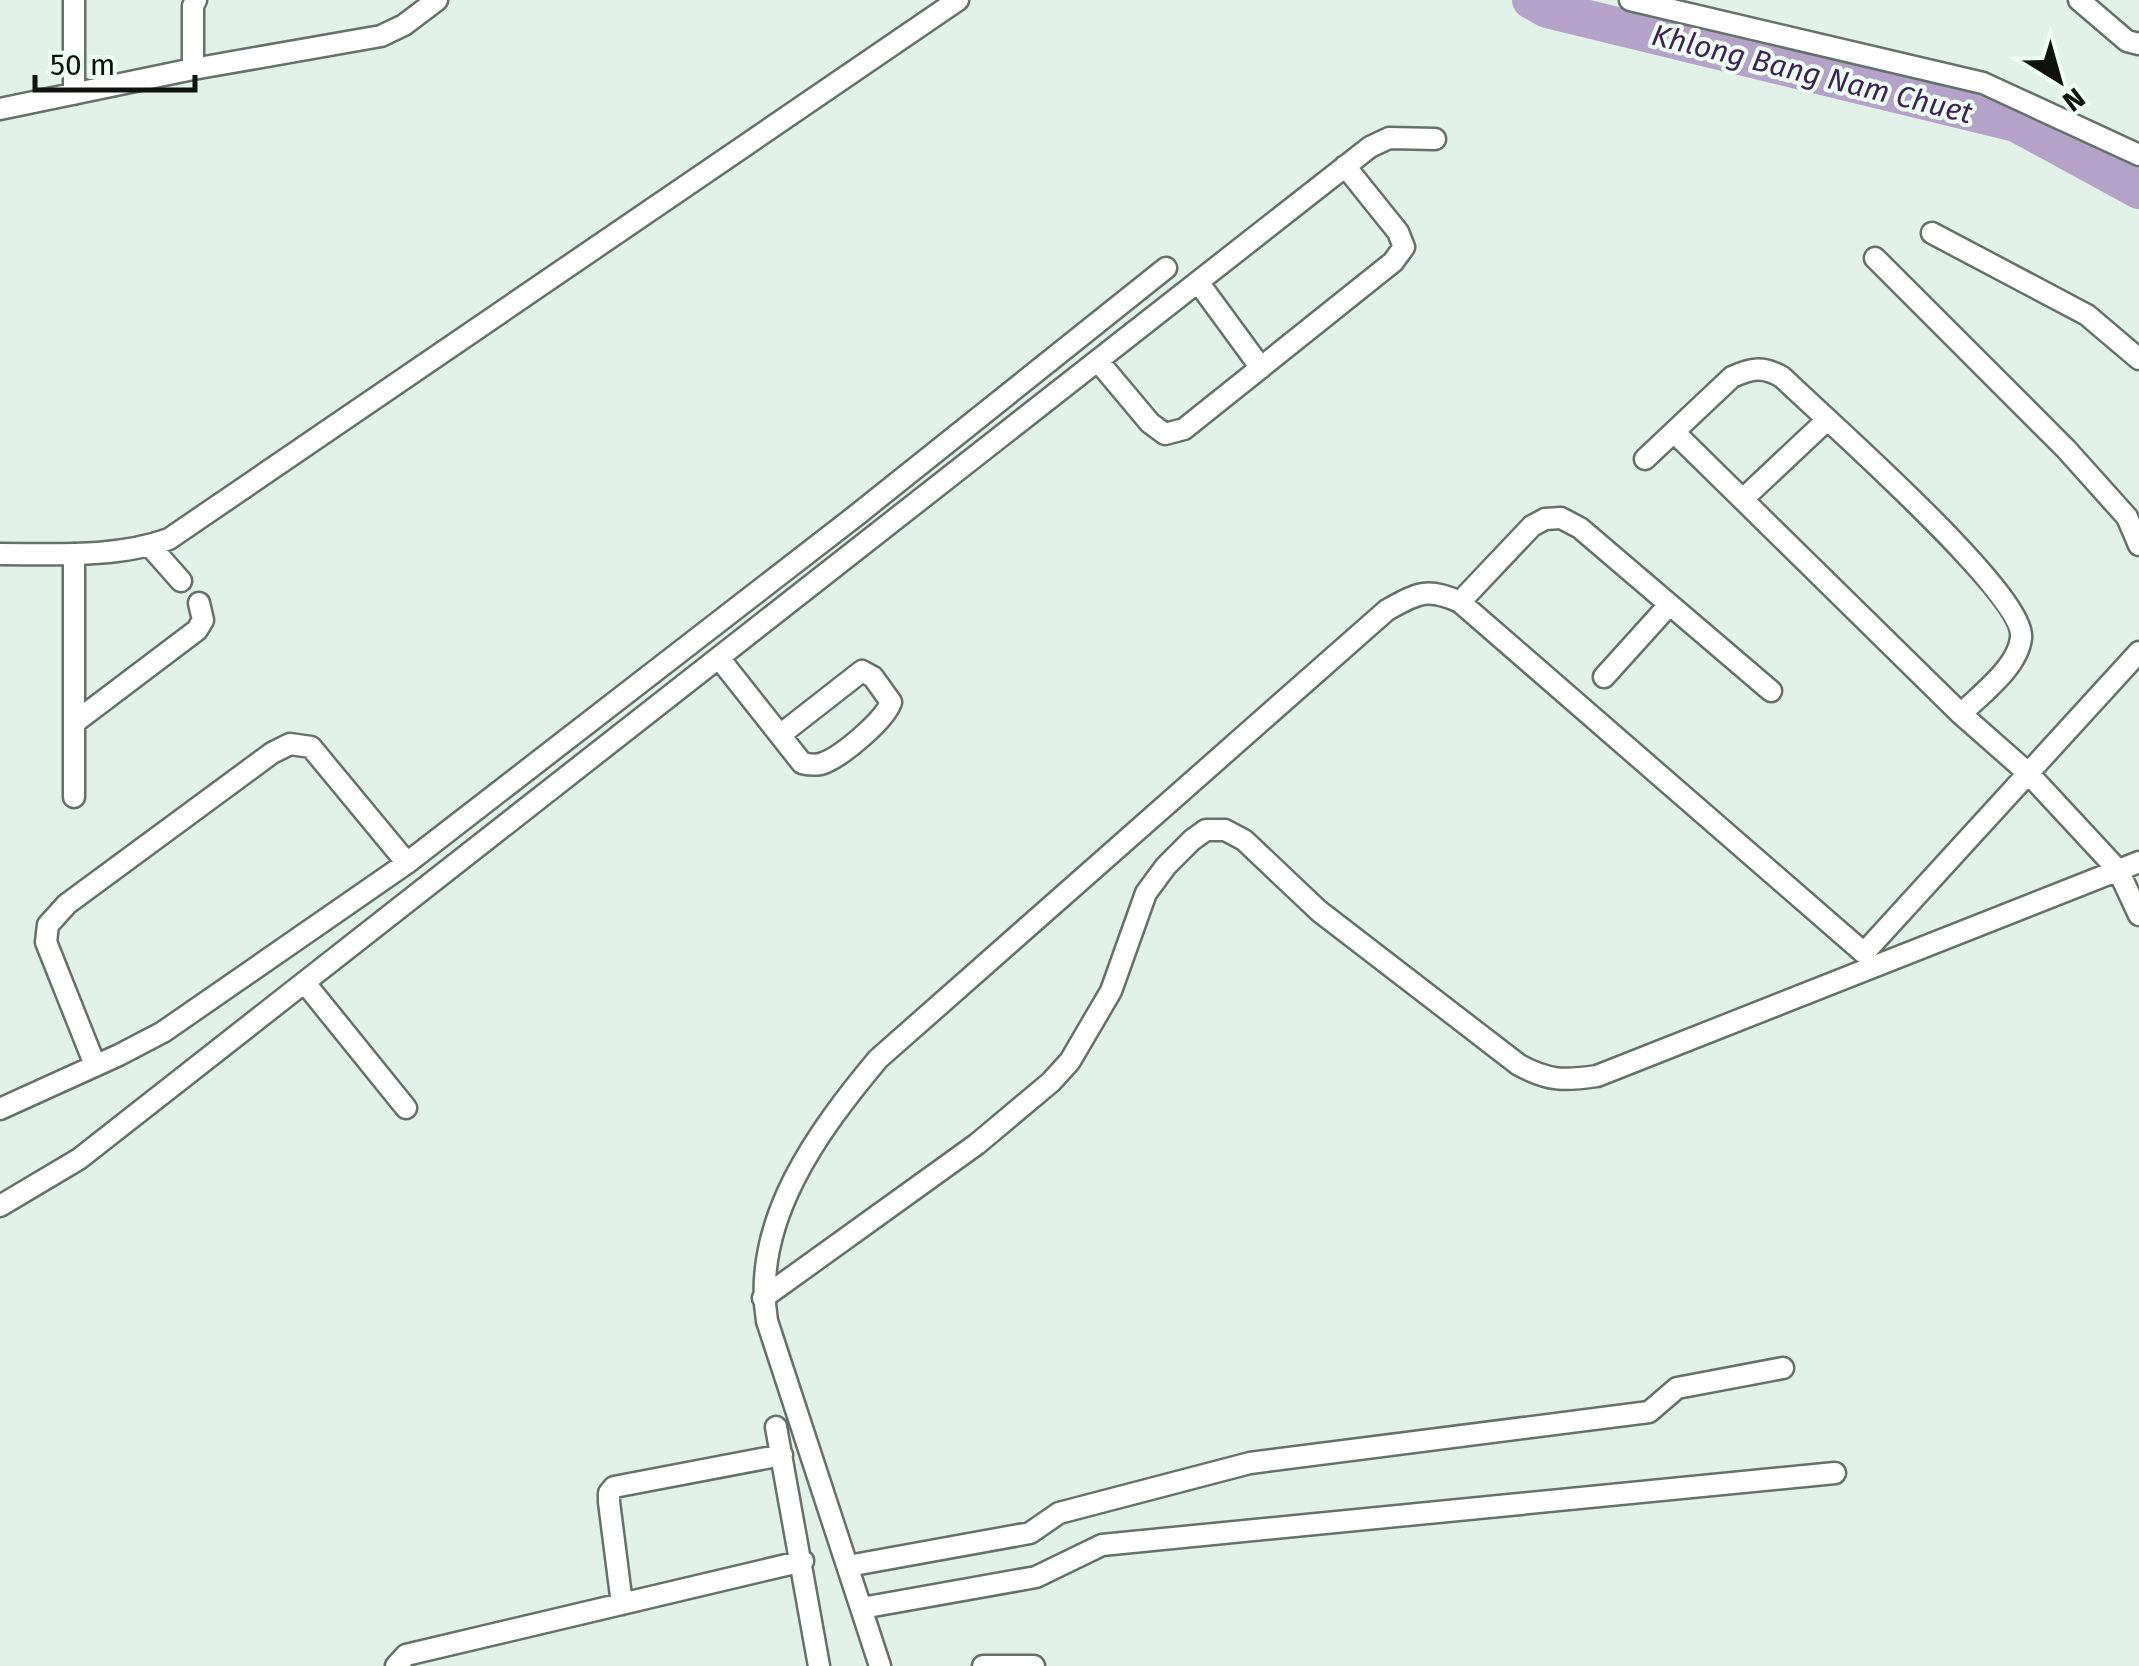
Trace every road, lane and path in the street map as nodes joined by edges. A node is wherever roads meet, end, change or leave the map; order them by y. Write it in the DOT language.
graph roads {
  1 [pos="74,0"];
  2 [pos="196,0"];
  3 [pos="437,0"];
  4 [pos="958,0"];
  5 [pos="1630,0"];
  6 [pos="2080,0"];
  7 [pos="2139,44"];
  8 [pos="193,69"];
  9 [pos="74,94"];
  10 [pos="0,109"];
  11 [pos="1436,139"];
  12 [pos="2139,155"];
  13 [pos="1345,166"];
  14 [pos="1932,232"];
  15 [pos="1876,258"];
  16 [pos="1166,268"];
  17 [pos="1198,282"];
  18 [pos="2139,359"];
  19 [pos="1098,361"];
  20 [pos="1261,368"];
  21 [pos="1826,420"];
  22 [pos="1674,432"];
  23 [pos="1646,460"];
  24 [pos="1743,499"];
  25 [pos="2139,545"];
  26 [pos="150,546"];
  27 [pos="0,554"];
  28 [pos="74,554"];
  29 [pos="181,581"];
  30 [pos="1460,602"];
  31 [pos="198,603"];
  32 [pos="1669,606"];
  33 [pos="2139,652"];
  34 [pos="720,658"];
  35 [pos="1604,677"];
  36 [pos="1770,690"];
  37 [pos="1961,714"];
  38 [pos="74,722"];
  39 [pos="780,734"];
  40 [pos="2028,773"];
  41 [pos="74,797"];
  42 [pos="2139,862"];
  43 [pos="407,863"];
  44 [pos="2118,870"];
  45 [pos="2139,915"];
  46 [pos="1866,962"];
  47 [pos="305,983"];
  48 [pos="96,1065"];
  49 [pos="406,1108"];
  50 [pos="0,1109"];
  51 [pos="0,1206"];
  52 [pos="763,1298"];
  53 [pos="1783,1368"];
  54 [pos="776,1427"];
  55 [pos="782,1455"];
  56 [pos="1835,1473"];
  57 [pos="802,1562"];
  58 [pos="848,1566"];
  59 [pos="622,1604"];
  60 [pos="862,1608"];
  61 [pos="396,1666"];
  62 [pos="819,1666"];
  63 [pos="880,1666"];
  64 [pos="983,1666"];
  65 [pos="1034,1666"];
  1 -- 9 [label="street"];
  2 -- 8 [label="street"];
  3 -- 8 [label="street"];
  4 -- 26 [label="street"];
  5 -- 12 [label="street"];
  6 -- 7 [label="street"];
  8 -- 9 [label="street"];
  9 -- 10 [label="street"];
  11 -- 13 [label="street"];
  13 -- 17 [label="street"];
  13 -- 20 [label="street"];
  14 -- 18 [label="street"];
  15 -- 25 [label="street"];
  16 -- 43 [label="street"];
  17 -- 19 [label="street"];
  17 -- 20 [label="street"];
  19 -- 20 [label="street"];
  19 -- 34 [label="street"];
  21 -- 22 [label="street"];
  21 -- 24 [label="street"];
  21 -- 37 [label="street"];
  22 -- 23 [label="street"];
  22 -- 24 [label="street"];
  24 -- 37 [label="street"];
  26 -- 28 [label="street"];
  26 -- 29 [label="street"];
  27 -- 28 [label="street"];
  28 -- 38 [label="street"];
  30 -- 32 [label="street"];
  30 -- 46 [label="street"];
  30 -- 52 [label="street"];
  31 -- 38 [label="street"];
  32 -- 35 [label="street"];
  32 -- 36 [label="street"];
  33 -- 40 [label="street"];
  34 -- 39 [label="street"];
  34 -- 47 [label="street"];
  37 -- 40 [label="street"];
  38 -- 41 [label="street"];
  39 -- 39 [label="street"];
  40 -- 44 [label="street"];
  40 -- 46 [label="street"];
  42 -- 44 [label="street"];
  43 -- 48 [label="street"];
  43 -- 48 [label="street"];
  44 -- 45 [label="street"];
  44 -- 46 [label="street"];
  46 -- 52 [label="street"];
  47 -- 49 [label="street"];
  47 -- 51 [label="street"];
  48 -- 50 [label="street"];
  52 -- 58 [label="street"];
  53 -- 58 [label="street"];
  54 -- 55 [label="street"];
  55 -- 57 [label="street"];
  55 -- 59 [label="street"];
  56 -- 60 [label="street"];
  57 -- 59 [label="street"];
  57 -- 62 [label="street"];
  58 -- 60 [label="street"];
  59 -- 61 [label="street"];
  60 -- 63 [label="street"];
  64 -- 65 [label="street"];
}
